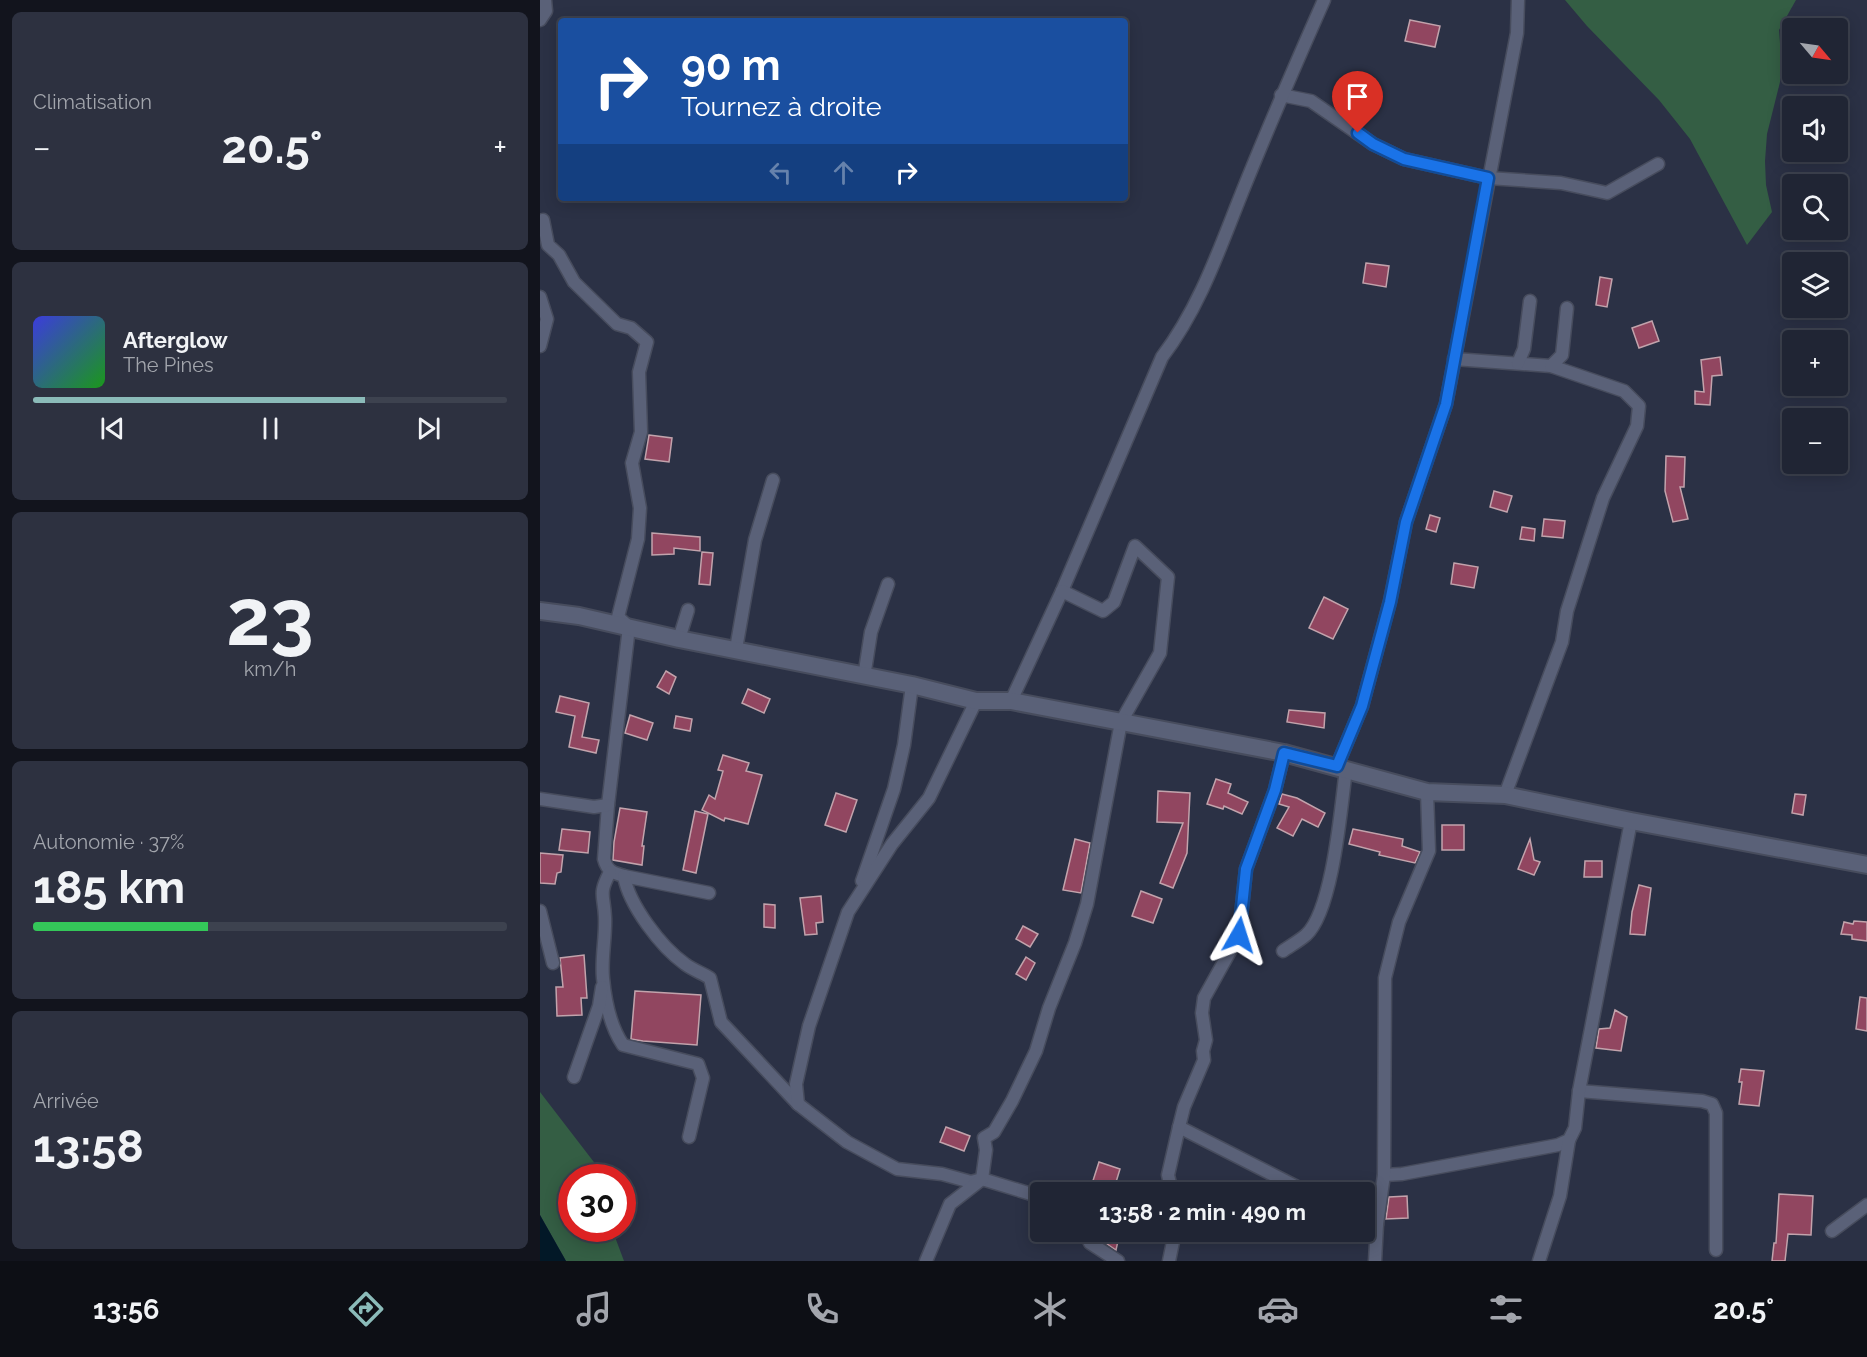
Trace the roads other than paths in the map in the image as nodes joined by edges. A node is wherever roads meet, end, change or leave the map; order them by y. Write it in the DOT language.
graph roads {
  1 [pos="545,0"];
  2 [pos="1324,0"];
  3 [pos="1518,0"];
  4 [pos="540,20"];
  5 [pos="1281,95"];
  6 [pos="1658,164"];
  7 [pos="1488,178"];
  8 [pos="541,219"];
  9 [pos="540,297"];
  10 [pos="1530,301"];
  11 [pos="1567,308"];
  12 [pos="540,346"];
  13 [pos="1454,359"];
  14 [pos="1518,363"];
  15 [pos="1551,366"];
  16 [pos="773,480"];
  17 [pos="888,584"];
  18 [pos="1062,591"];
  19 [pos="688,610"];
  20 [pos="540,611"];
  21 [pos="629,627"];
  22 [pos="679,639"];
  23 [pos="736,649"];
  24 [pos="864,677"];
  25 [pos="912,685"];
  26 [pos="1011,700"];
  27 [pos="976,701"];
  28 [pos="1121,722"];
  29 [pos="1284,753"];
  30 [pos="1342,768"];
  31 [pos="1427,792"];
  32 [pos="1505,795"];
  33 [pos="540,799"];
  34 [pos="608,805"];
  35 [pos="1631,821"];
  36 [pos="1867,865"];
  37 [pos="610,872"];
  38 [pos="624,876"];
  39 [pos="709,893"];
  40 [pos="540,911"];
  41 [pos="848,912"];
  42 [pos="1283,951"];
  43 [pos="553,963"];
  44 [pos="603,977"];
  45 [pos="574,1077"];
  46 [pos="1579,1091"];
  47 [pos="798,1104"];
  48 [pos="1179,1127"];
  49 [pos="689,1137"];
  50 [pos="1569,1140"];
  51 [pos="1384,1175"];
  52 [pos="982,1179"];
  53 [pos="1170,1182"];
  54 [pos="1287,1182"];
  55 [pos="1030,1194"];
  56 [pos="1867,1205"];
  57 [pos="1377,1224"];
  58 [pos="1832,1230"];
  59 [pos="1090,1242"];
  60 [pos="1173,1242"];
  61 [pos="1716,1250"];
  62 [pos="927,1261"];
  63 [pos="1118,1261"];
  64 [pos="1169,1261"];
  65 [pos="1375,1261"];
  66 [pos="1539,1261"];
  1 -- 4 [label="street"];
  2 -- 5 [label="street"];
  3 -- 7 [label="street"];
  5 -- 7 [label="street"];
  5 -- 18 [label="street"];
  6 -- 7 [label="street"];
  7 -- 13 [label="street"];
  8 -- 21 [label="street"];
  9 -- 12 [label="street"];
  10 -- 14 [label="street"];
  11 -- 15 [label="street"];
  13 -- 14 [label="street"];
  13 -- 30 [label="street"];
  14 -- 15 [label="street"];
  15 -- 32 [label="street"];
  16 -- 23 [label="street"];
  17 -- 24 [label="street"];
  18 -- 26 [label="street"];
  18 -- 28 [label="street"];
  19 -- 22 [label="street"];
  20 -- 21 [label="main road"];
  21 -- 22 [label="main road"];
  21 -- 34 [label="street"];
  22 -- 23 [label="main road"];
  23 -- 24 [label="main road"];
  24 -- 25 [label="main road"];
  25 -- 27 [label="main road"];
  25 -- 41 [label="street"];
  26 -- 27 [label="main road"];
  26 -- 28 [label="main road"];
  27 -- 41 [label="street"];
  28 -- 29 [label="main road"];
  28 -- 52 [label="street"];
  29 -- 30 [label="main road"];
  29 -- 48 [label="street"];
  30 -- 31 [label="main road"];
  30 -- 42 [label="street"];
  31 -- 32 [label="main road"];
  31 -- 51 [label="street"];
  32 -- 35 [label="main road"];
  33 -- 34 [label="street"];
  34 -- 37 [label="street"];
  35 -- 36 [label="main road"];
  35 -- 46 [label="street"];
  37 -- 38 [label="street"];
  37 -- 44 [label="street"];
  38 -- 39 [label="street"];
  38 -- 47 [label="street"];
  40 -- 43 [label="street"];
  41 -- 47 [label="street"];
  44 -- 45 [label="street"];
  44 -- 49 [label="street"];
  46 -- 50 [label="street"];
  46 -- 61 [label="street"];
  47 -- 52 [label="street"];
  48 -- 53 [label="street"];
  48 -- 54 [label="street"];
  50 -- 51 [label="street"];
  50 -- 66 [label="street"];
  51 -- 57 [label="street"];
  52 -- 55 [label="street"];
  52 -- 62 [label="street"];
  56 -- 58 [label="street"];
  57 -- 65 [label="street"];
  59 -- 63 [label="street"];
  60 -- 64 [label="street"];
}
